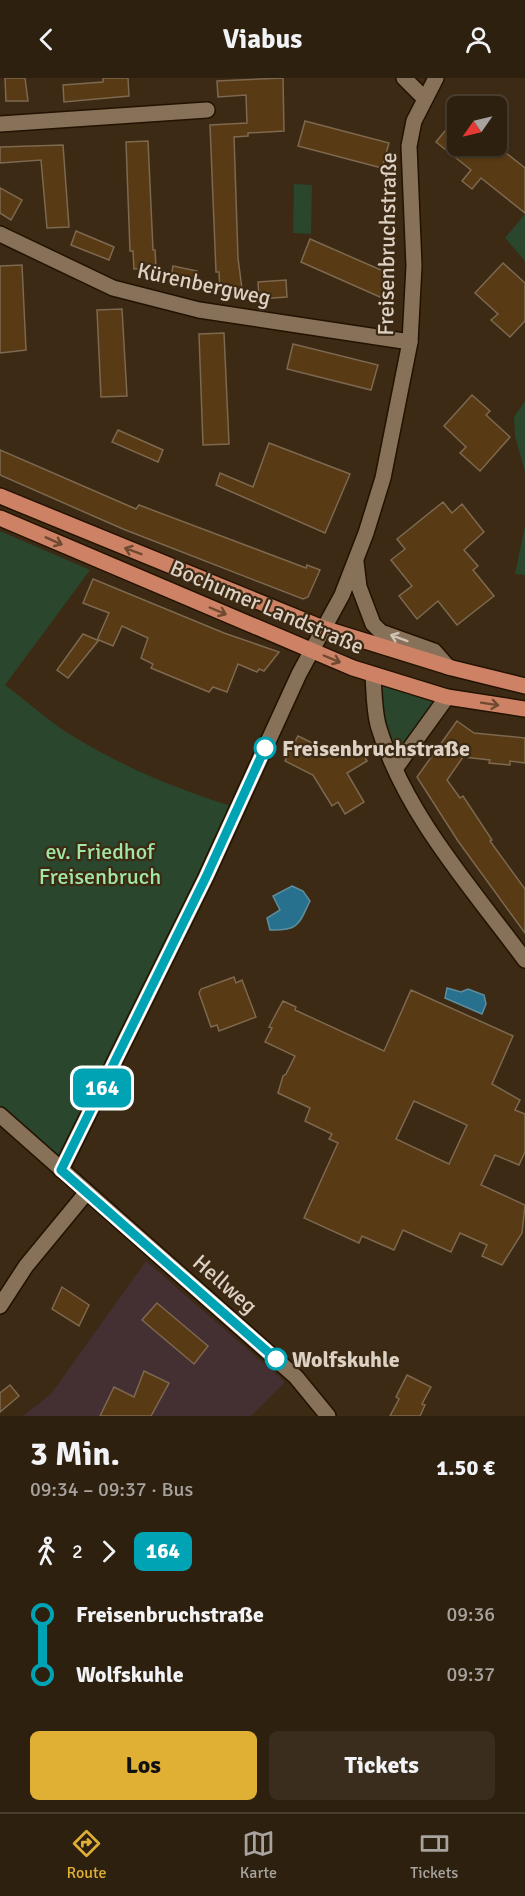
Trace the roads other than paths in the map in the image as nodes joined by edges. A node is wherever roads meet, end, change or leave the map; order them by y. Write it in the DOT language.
graph roads {
  1 [pos="404,78"];
  2 [pos="436,78"];
  3 [pos="424,98"];
  4 [pos="207,110"];
  5 [pos="0,124"];
  6 [pos="0,234"];
  7 [pos="410,342"];
  8 [pos="0,496"];
  9 [pos="0,518"];
  10 [pos="356,558"];
  11 [pos="323,628"];
  12 [pos="311,650"];
  13 [pos="448,667"];
  14 [pos="373,675"];
  15 [pos="525,686"];
  16 [pos="447,697"];
  17 [pos="525,709"];
  18 [pos="395,769"];
  19 [pos="525,960"];
  20 [pos="0,1115"];
  21 [pos="61,1170"];
  22 [pos="87,1192"];
  23 [pos="0,1305"];
  24 [pos="328,1416"];
  1 -- 3 [label="street"];
  2 -- 3 [label="street, Freisenbruchstraße"];
  3 -- 7 [label="street, Freisenbruchstraße"];
  4 -- 5 [label="street"];
  6 -- 7 [label="street, Kürenbergweg"];
  7 -- 10 [label="street, Freisenbruchstraße"];
  11 -- 8 [label="main road, Bochumer Landstraße, one-way"];
  9 -- 12 [label="main road, Bochumer Landstraße, one-way"];
  10 -- 11 [label="street, Freisenbruchstraße"];
  13 -- 10 [label="street, Bochumer Landstraße, one-way"];
  11 -- 12 [label="street, Freisenbruchstraße"];
  11 -- 13 [label="main road, Bochumer Landstraße"];
  12 -- 14 [label="main road, Bochumer Landstraße, one-way"];
  12 -- 21 [label="street, Freisenbruchstraße"];
  13 -- 15 [label="main road, Bochumer Landstraße"];
  14 -- 16 [label="main road, Bochumer Landstraße"];
  14 -- 18 [label="street"];
  16 -- 17 [label="main road, Bochumer Landstraße, one-way"];
  16 -- 18 [label="street"];
  18 -- 19 [label="street"];
  20 -- 21 [label="street, Hellweg"];
  21 -- 22 [label="street, Hellweg"];
  22 -- 23 [label="street"];
  22 -- 24 [label="street, Hellweg"];
}
